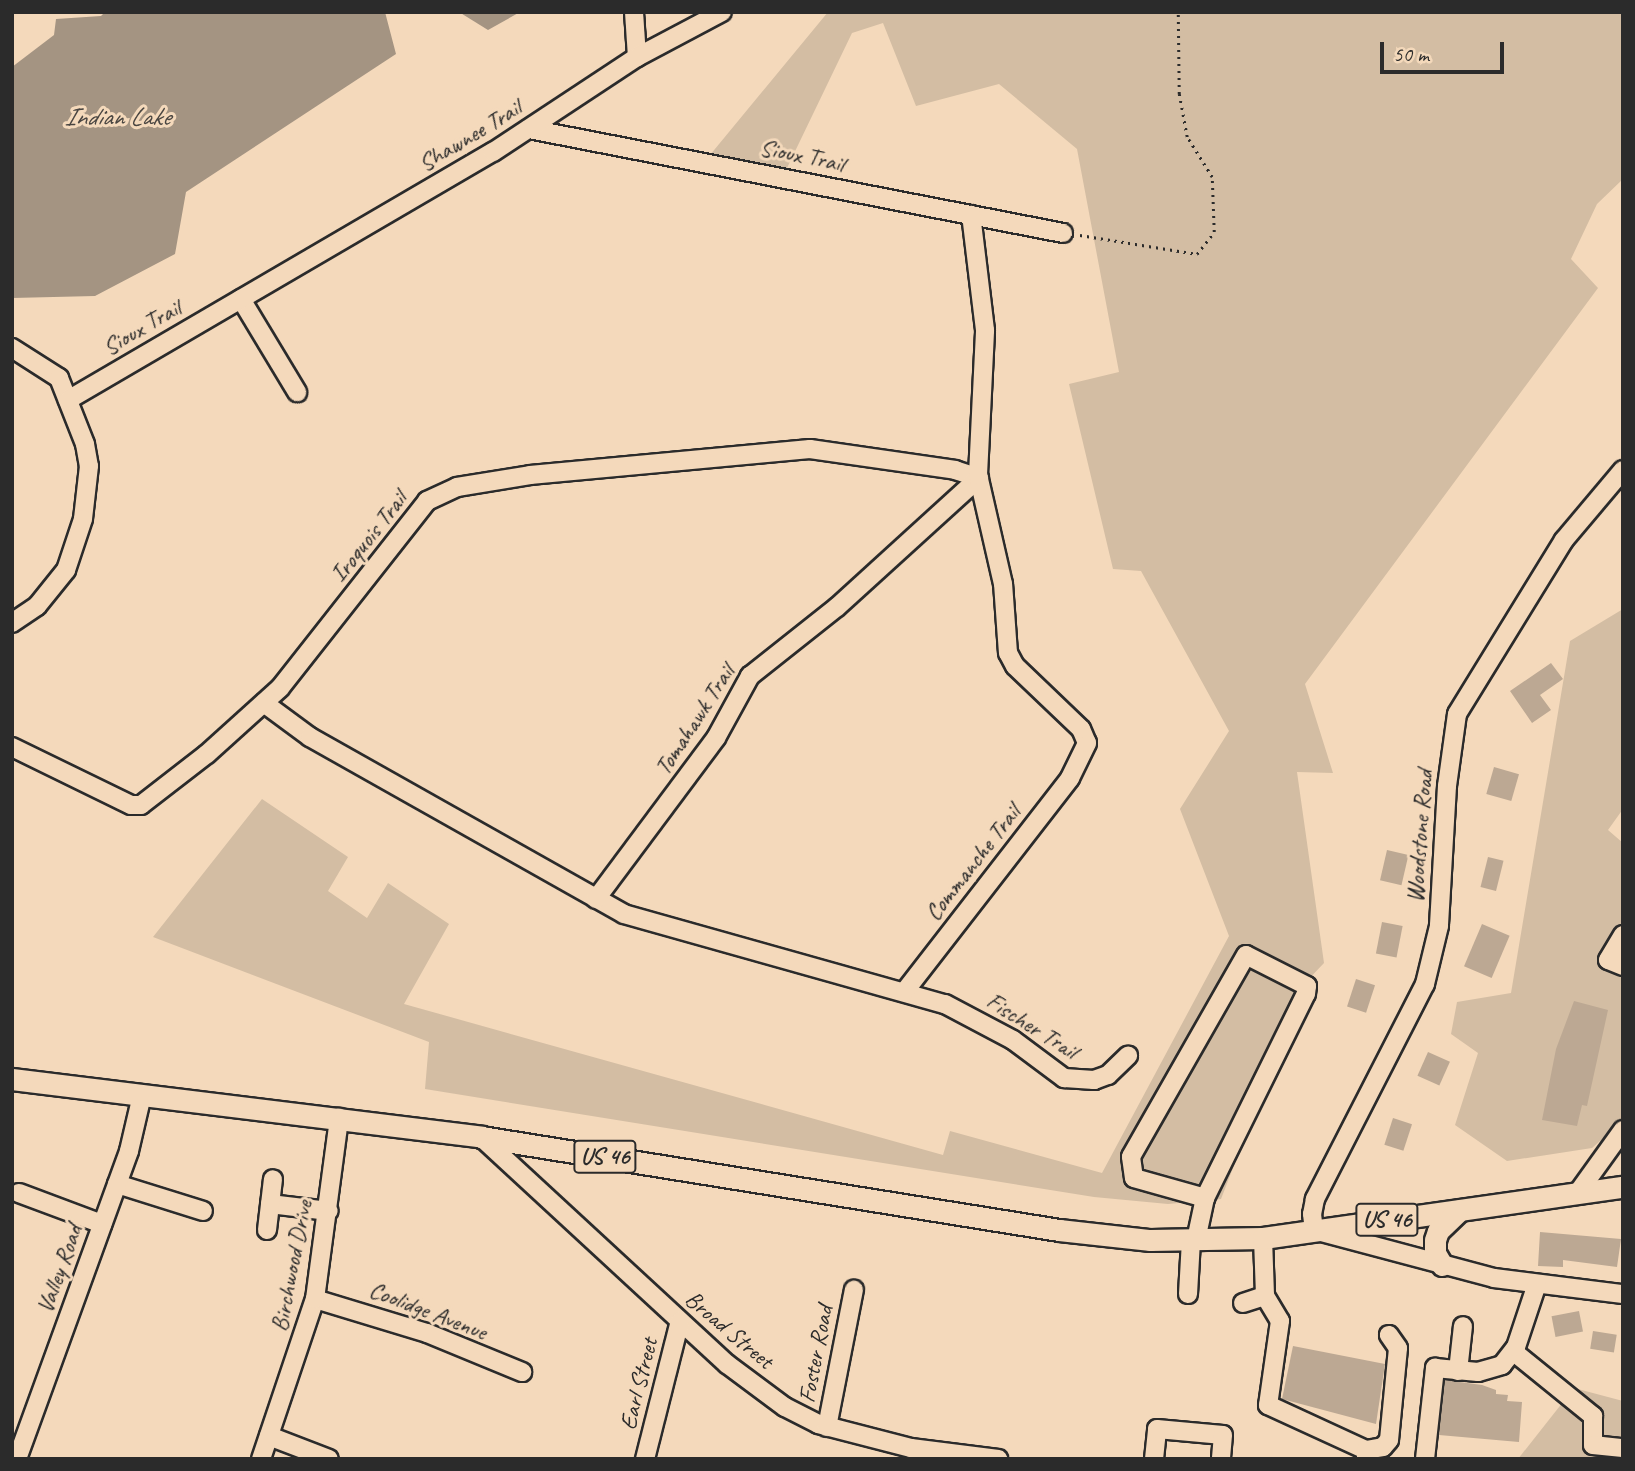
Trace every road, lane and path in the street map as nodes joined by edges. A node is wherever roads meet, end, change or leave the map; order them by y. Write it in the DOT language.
graph roads {
  1 [pos="634,12"];
  2 [pos="722,12"];
  3 [pos="1178,12"];
  4 [pos="637,57"];
  5 [pos="529,129"];
  6 [pos="971,215"];
  7 [pos="1063,233"];
  8 [pos="240,299"];
  9 [pos="12,348"];
  10 [pos="297,392"];
  11 [pos="68,400"];
  12 [pos="1623,470"];
  13 [pos="979,478"];
  14 [pos="12,623"];
  15 [pos="264,703"];
  16 [pos="12,747"];
  17 [pos="596,899"];
  18 [pos="1623,935"];
  19 [pos="1623,966"];
  20 [pos="905,991"];
  21 [pos="1128,1056"];
  22 [pos="12,1079"];
  23 [pos="142,1095"];
  24 [pos="339,1118"];
  25 [pos="1623,1130"];
  26 [pos="481,1138"];
  27 [pos="273,1179"];
  28 [pos="117,1184"];
  29 [pos="1623,1187"];
  30 [pos="19,1193"];
  31 [pos="1577,1194"];
  32 [pos="1205,1198"];
  33 [pos="270,1204"];
  34 [pos="1460,1210"];
  35 [pos="202,1211"];
  36 [pos="329,1211"];
  37 [pos="103,1224"];
  38 [pos="267,1230"];
  39 [pos="1314,1230"];
  40 [pos="1264,1238"];
  41 [pos="1193,1240"];
  42 [pos="1442,1265"];
  43 [pos="1537,1284"];
  44 [pos="854,1290"];
  45 [pos="1188,1294"];
  46 [pos="1623,1294"];
  47 [pos="1265,1296"];
  48 [pos="315,1299"];
  49 [pos="1243,1303"];
  50 [pos="680,1321"];
  51 [pos="1463,1326"];
  52 [pos="1389,1335"];
  53 [pos="1514,1352"];
  54 [pos="1458,1371"];
  55 [pos="522,1372"];
  56 [pos="827,1427"];
  57 [pos="269,1436"];
  58 [pos="1623,1448"];
  59 [pos="1592,1452"];
  60 [pos="910,1453"];
  61 [pos="1366,1455"];
  62 [pos="17,1459"];
  63 [pos="261,1459"];
  64 [pos="329,1459"];
  65 [pos="645,1459"];
  66 [pos="998,1459"];
  67 [pos="1154,1459"];
  68 [pos="1221,1459"];
  69 [pos="1426,1459"];
  1 -- 4 [label="street"];
  2 -- 4 [label="street, Shawnee Trail"];
  3 -- 7 [label="path"];
  4 -- 5 [label="street, Shawnee Trail"];
  5 -- 6 [label="street, Sioux Trail"];
  5 -- 8 [label="street, Shawnee Trail"];
  6 -- 7 [label="street, Sioux Trail"];
  6 -- 13 [label="street"];
  8 -- 10 [label="street"];
  8 -- 11 [label="street, Sioux Trail"];
  9 -- 11 [label="street"];
  11 -- 14 [label="street"];
  12 -- 39 [label="street, Woodstone Road"];
  13 -- 15 [label="street, Iroquois Trail"];
  13 -- 17 [label="street, Tomahawk Trail"];
  13 -- 20 [label="street, Commanche Trail"];
  15 -- 16 [label="street, Iroquois Trail"];
  15 -- 17 [label="street"];
  17 -- 20 [label="street"];
  18 -- 19 [label="street"];
  20 -- 21 [label="street, Fischer Trail"];
  22 -- 23 [label="main road, US 46"];
  23 -- 24 [label="main road, US 46"];
  23 -- 28 [label="street, Valley Road"];
  24 -- 26 [label="main road, US 46"];
  24 -- 36 [label="street, Birchwood Drive"];
  25 -- 31 [label="street"];
  26 -- 41 [label="main road, US 46"];
  26 -- 50 [label="street, Broad Street"];
  27 -- 33 [label="street"];
  28 -- 35 [label="street"];
  28 -- 37 [label="street, Valley Road"];
  29 -- 31 [label="main road, US 46"];
  30 -- 37 [label="street"];
  31 -- 34 [label="main road, US 46"];
  32 -- 32 [label="street"];
  32 -- 41 [label="street"];
  33 -- 36 [label="street"];
  33 -- 38 [label="street"];
  34 -- 39 [label="main road, US 46"];
  34 -- 42 [label="main road"];
  36 -- 48 [label="street, Birchwood Drive"];
  37 -- 62 [label="street, Valley Road"];
  39 -- 40 [label="main road, US 46"];
  39 -- 42 [label="street"];
  40 -- 41 [label="main road, US 46"];
  40 -- 47 [label="street"];
  41 -- 45 [label="street"];
  42 -- 43 [label="street"];
  43 -- 46 [label="street"];
  43 -- 53 [label="street"];
  44 -- 56 [label="street, Foster Road"];
  47 -- 49 [label="street"];
  47 -- 61 [label="street"];
  48 -- 55 [label="street, Coolidge Avenue"];
  48 -- 57 [label="street, Birchwood Drive"];
  50 -- 56 [label="street, Broad Street"];
  50 -- 65 [label="street, Earl Street"];
  51 -- 54 [label="street"];
  52 -- 61 [label="street"];
  53 -- 54 [label="street"];
  53 -- 59 [label="street"];
  54 -- 69 [label="street"];
  56 -- 60 [label="street, Broad Street"];
  57 -- 63 [label="street, Birchwood Drive"];
  57 -- 64 [label="street"];
  58 -- 59 [label="street"];
  60 -- 66 [label="street, Broad Street"];
  67 -- 68 [label="street"];
}
